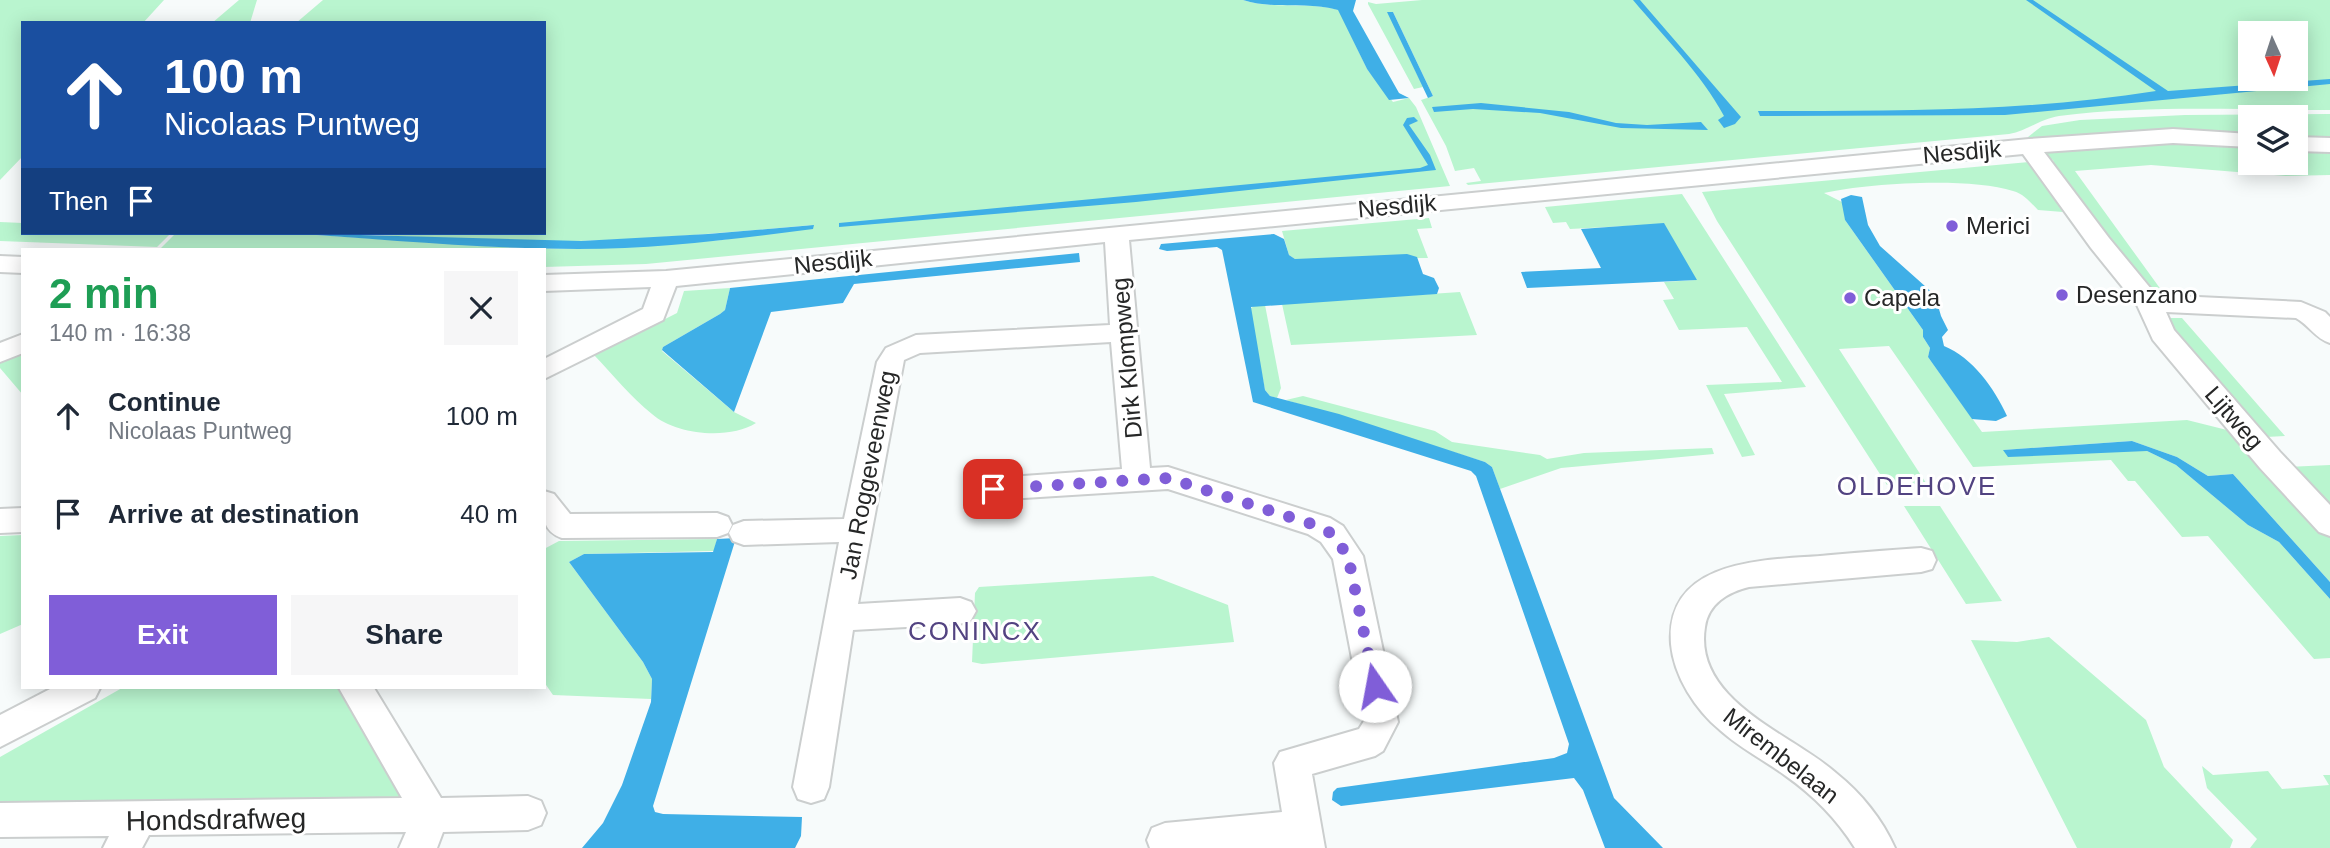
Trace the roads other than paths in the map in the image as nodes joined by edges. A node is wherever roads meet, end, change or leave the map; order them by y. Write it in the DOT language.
graph roads {
  1 [pos="2238,140"];
  2 [pos="2308,144"];
  3 [pos="2330,145"];
  4 [pos="2029,146"];
  5 [pos="1118,234"];
  6 [pos="0,264"];
  7 [pos="21,265"];
  8 [pos="666,279"];
  9 [pos="546,283"];
  10 [pos="2149,303"];
  11 [pos="1123,333"];
  12 [pos="2330,334"];
  13 [pos="21,344"];
  14 [pos="0,353"];
  15 [pos="546,369"];
  16 [pos="1137,479"];
  17 [pos="993,489"];
  18 [pos="546,508"];
  19 [pos="21,520"];
  20 [pos="0,521"];
  21 [pos="2330,524"];
  22 [pos="858,530"];
  23 [pos="553,531"];
  24 [pos="1921,560"];
  25 [pos="960,611"];
  26 [pos="839,618"];
  27 [pos="81,689"];
  28 [pos="356,689"];
  29 [pos="0,732"];
  30 [pos="811,787"];
  31 [pos="528,813"];
  32 [pos="0,820"];
  33 [pos="425,832"];
  34 [pos="130,834"];
  35 [pos="1304,838"];
  36 [pos="1165,839"];
  37 [pos="1876,848"];
  1 -- 4 [label="street, Nesdijk"];
  2 -- 3 [label="street"];
  4 -- 5 [label="street, Nesdijk"];
  4 -- 10 [label="street, Lijtweg"];
  5 -- 8 [label="street, Nesdijk"];
  5 -- 11 [label="street, Dirk Klompweg"];
  6 -- 7 [label="street"];
  8 -- 9 [label="street, Nesdijk"];
  8 -- 15 [label="street"];
  10 -- 12 [label="street"];
  10 -- 21 [label="street, Lijtweg"];
  11 -- 16 [label="street, Dirk Klompweg"];
  11 -- 22 [label="street, Jan Roggeveenweg"];
  13 -- 14 [label="street"];
  16 -- 17 [label="street"];
  16 -- 35 [label="street"];
  18 -- 23 [label="street"];
  19 -- 20 [label="street"];
  22 -- 23 [label="street"];
  22 -- 26 [label="street, Jan Roggeveenweg"];
  24 -- 37 [label="street, Mirembelaan"];
  25 -- 26 [label="street, Jan Roggeveenweg"];
  26 -- 30 [label="street, Jan Roggeveenweg"];
  27 -- 29 [label="street"];
  28 -- 33 [label="street"];
  31 -- 33 [label="street, Hondsdrafweg"];
  32 -- 34 [label="street, Hondsdrafweg"];
  33 -- 34 [label="street, Hondsdrafweg"];
  35 -- 36 [label="street"];
}
